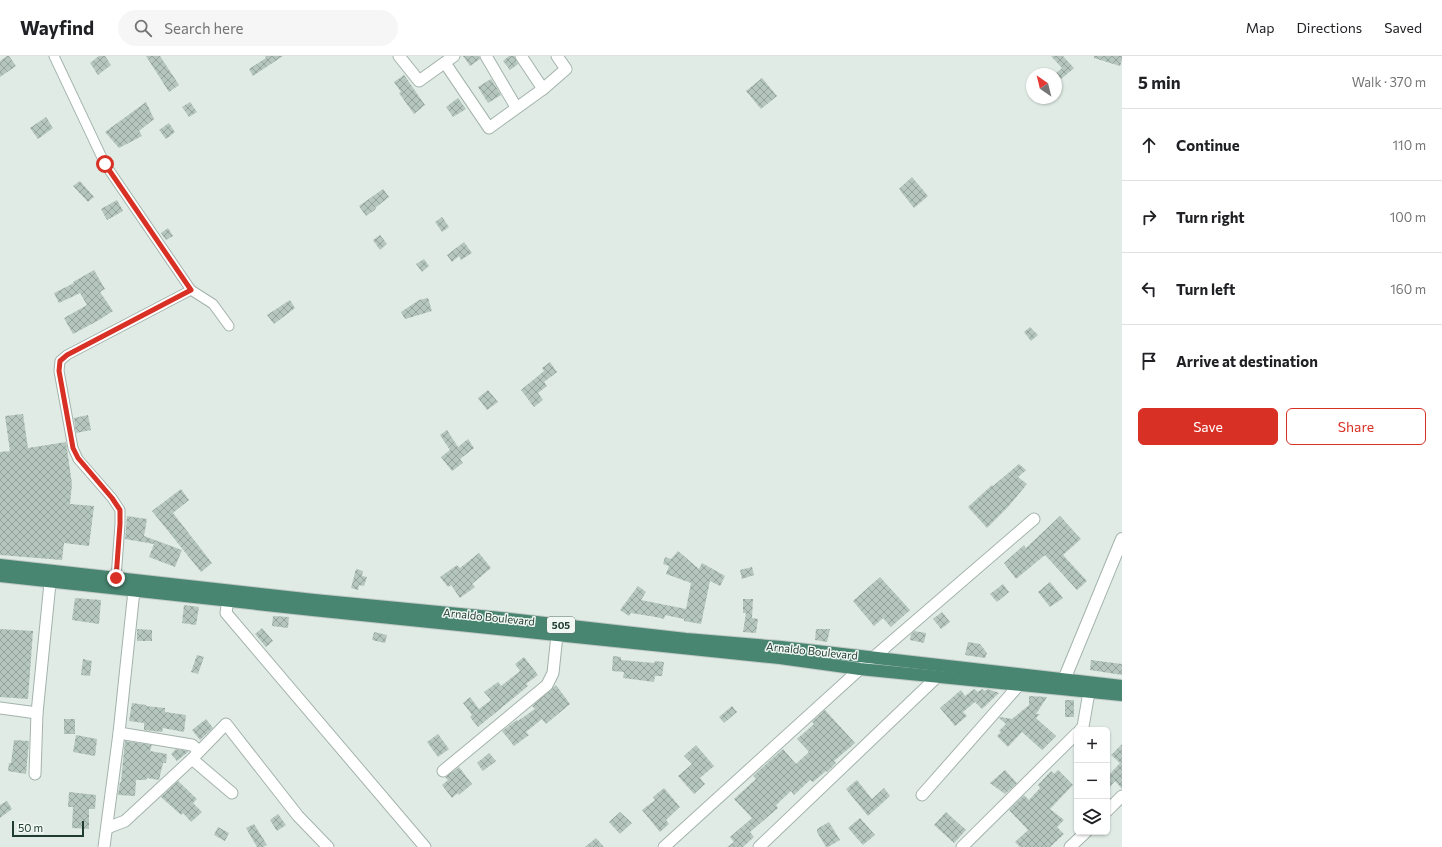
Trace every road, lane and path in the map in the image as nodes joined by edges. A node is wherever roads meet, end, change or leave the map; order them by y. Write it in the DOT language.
graph roads {
  1 [pos="54,56"];
  2 [pos="486,56"];
  3 [pos="521,56"];
  4 [pos="557,56"];
  5 [pos="401,57"];
  6 [pos="449,59"];
  7 [pos="543,89"];
  8 [pos="516,107"];
  9 [pos="191,290"];
  10 [pos="229,326"];
  11 [pos="1034,519"];
  12 [pos="1122,539"];
  13 [pos="0,565"];
  14 [pos="0,576"];
  15 [pos="51,576"];
  16 [pos="116,578"];
  17 [pos="134,585"];
  18 [pos="228,595"];
  19 [pos="500,623"];
  20 [pos="593,634"];
  21 [pos="557,635"];
  22 [pos="781,652"];
  23 [pos="872,658"];
  24 [pos="860,669"];
  25 [pos="966,674"];
  26 [pos="938,676"];
  27 [pos="1020,684"];
  28 [pos="1062,684"];
  29 [pos="1122,686"];
  30 [pos="1090,692"];
  31 [pos="1122,695"];
  32 [pos="0,708"];
  33 [pos="37,713"];
  34 [pos="1083,727"];
  35 [pos="119,733"];
  36 [pos="1074,736"];
  37 [pos="196,755"];
  38 [pos="443,771"];
  39 [pos="35,774"];
  40 [pos="232,793"];
  41 [pos="922,795"];
  42 [pos="1122,796"];
  43 [pos="1110,808"];
  44 [pos="106,828"];
  45 [pos="1083,835"];
  46 [pos="104,847"];
  47 [pos="328,847"];
  48 [pos="425,847"];
  49 [pos="664,847"];
  50 [pos="759,847"];
  51 [pos="962,847"];
  52 [pos="1070,847"];
  1 -- 9 [label="street"];
  2 -- 8 [label="street"];
  3 -- 7 [label="street"];
  4 -- 7 [label="street"];
  5 -- 6 [label="street"];
  6 -- 8 [label="street"];
  7 -- 8 [label="street"];
  9 -- 10 [label="street"];
  9 -- 16 [label="street"];
  11 -- 23 [label="street"];
  12 -- 28 [label="street"];
  13 -- 15 [label="highway, Arnaldo Boulevard / 505"];
  14 -- 15 [label="highway, Arnaldo Boulevard / 505"];
  15 -- 16 [label="highway, Arnaldo Boulevard / 505"];
  15 -- 17 [label="highway, Arnaldo Boulevard / 505"];
  15 -- 33 [label="street"];
  16 -- 17 [label="highway, Arnaldo Boulevard / 505"];
  17 -- 18 [label="highway, Arnaldo Boulevard / 505"];
  17 -- 35 [label="street"];
  18 -- 19 [label="highway, Arnaldo Boulevard / 505"];
  18 -- 48 [label="street"];
  19 -- 20 [label="highway, Arnaldo Boulevard / 505"];
  19 -- 21 [label="highway, Arnaldo Boulevard / 505"];
  20 -- 21 [label="highway, Arnaldo Boulevard / 505"];
  20 -- 22 [label="highway, Arnaldo Boulevard / 505"];
  21 -- 38 [label="street"];
  22 -- 23 [label="highway, Arnaldo Boulevard / 505"];
  22 -- 24 [label="highway, Arnaldo Boulevard / 505"];
  23 -- 24 [label="street"];
  23 -- 25 [label="highway, Arnaldo Boulevard / 505"];
  24 -- 26 [label="highway, Arnaldo Boulevard / 505"];
  24 -- 49 [label="street"];
  25 -- 26 [label="highway, Arnaldo Boulevard / 505"];
  25 -- 27 [label="highway, Arnaldo Boulevard / 505"];
  25 -- 28 [label="highway, Arnaldo Boulevard / 505"];
  26 -- 50 [label="street"];
  27 -- 28 [label="highway, Arnaldo Boulevard / 505"];
  27 -- 41 [label="street"];
  28 -- 29 [label="highway, Arnaldo Boulevard / 505"];
  28 -- 30 [label="highway, Arnaldo Boulevard / 505"];
  30 -- 31 [label="highway, Arnaldo Boulevard / 505"];
  30 -- 34 [label="street"];
  32 -- 33 [label="street"];
  33 -- 39 [label="street"];
  35 -- 37 [label="street"];
  35 -- 44 [label="street"];
  36 -- 51 [label="street"];
  37 -- 40 [label="street"];
  37 -- 44 [label="street"];
  37 -- 47 [label="street"];
  42 -- 43 [label="street"];
  44 -- 46 [label="street"];
  45 -- 52 [label="street"];
}
